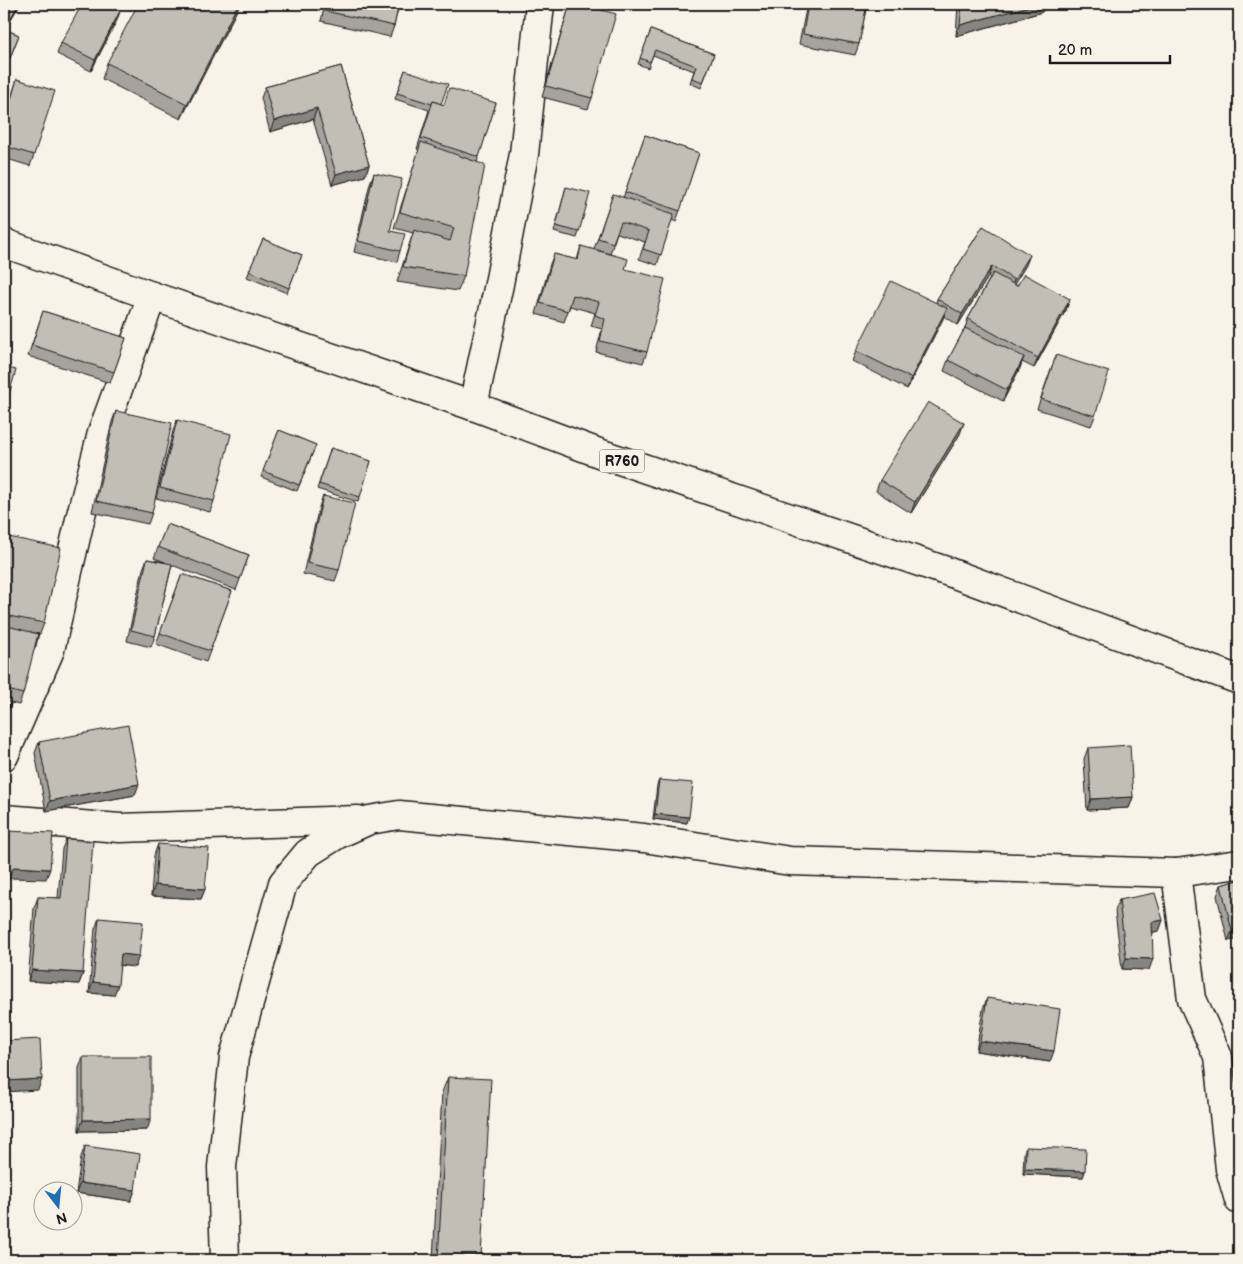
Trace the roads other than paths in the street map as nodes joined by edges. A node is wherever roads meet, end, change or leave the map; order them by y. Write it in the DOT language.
graph roads {
  1 [pos="540,4"];
  2 [pos="4,243"];
  3 [pos="152,296"];
  4 [pos="473,406"];
  5 [pos="1239,680"];
  6 [pos="4,756"];
  7 [pos="4,819"];
  8 [pos="369,820"];
  9 [pos="1239,864"];
  10 [pos="1176,873"];
  11 [pos="1239,1200"];
  12 [pos="225,1260"];
  1 -- 4 [label="street"];
  2 -- 3 [label="street, R760"];
  3 -- 4 [label="street, R760"];
  3 -- 6 [label="street"];
  4 -- 5 [label="street, R760"];
  7 -- 8 [label="street"];
  8 -- 10 [label="street"];
  8 -- 12 [label="street"];
  9 -- 10 [label="street"];
  10 -- 11 [label="street"];
}
